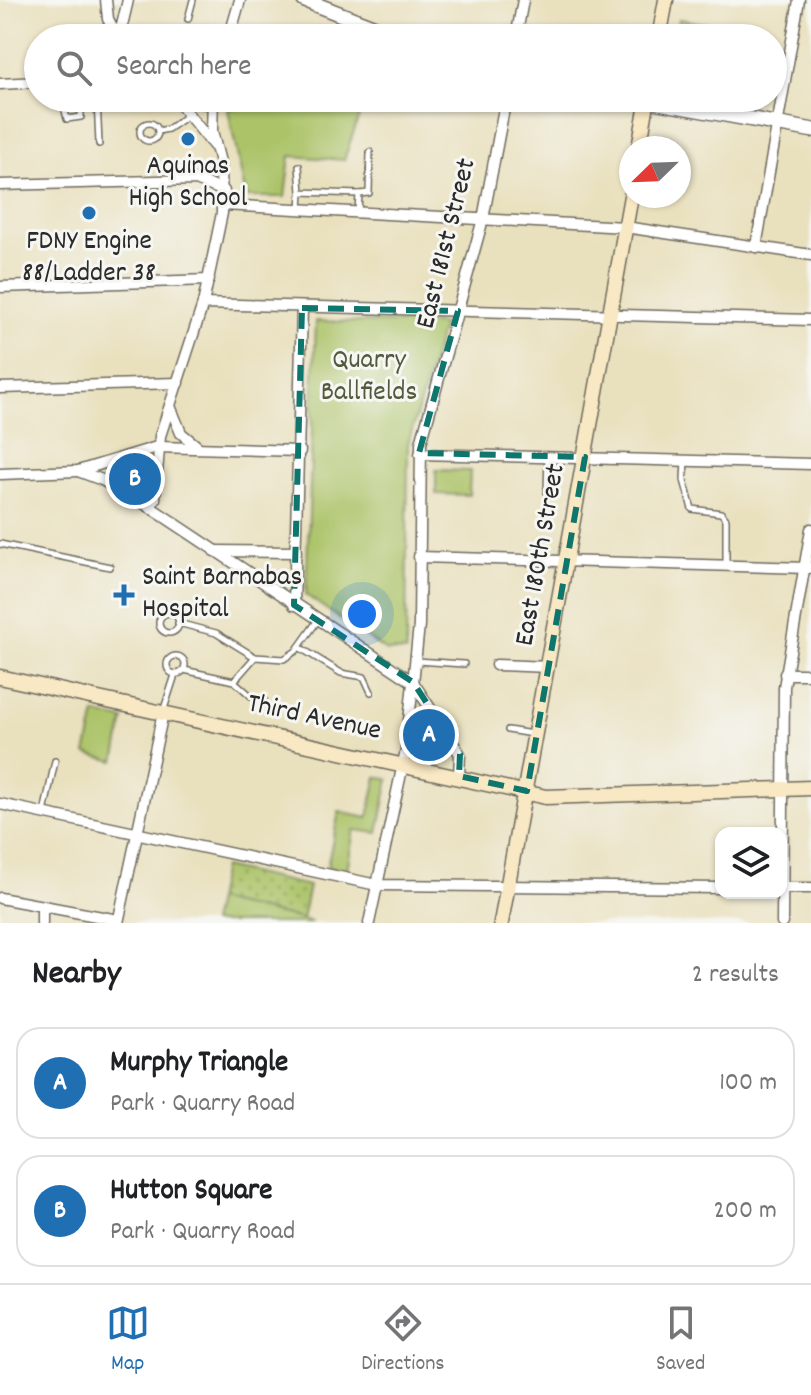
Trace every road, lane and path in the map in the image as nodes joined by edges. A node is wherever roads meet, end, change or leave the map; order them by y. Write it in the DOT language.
graph roads {
  1 [pos="106,0"];
  2 [pos="128,0"];
  3 [pos="193,0"];
  4 [pos="240,0"];
  5 [pos="304,0"];
  6 [pos="523,0"];
  7 [pos="666,0"];
  8 [pos="799,0"];
  9 [pos="188,19"];
  10 [pos="111,24"];
  11 [pos="122,24"];
  12 [pos="233,24"];
  13 [pos="366,24"];
  14 [pos="519,24"];
  15 [pos="662,24"];
  16 [pos="787,68"];
  17 [pos="24,83"];
  18 [pos="0,84"];
  19 [pos="65,112"];
  20 [pos="81,112"];
  21 [pos="98,112"];
  22 [pos="186,112"];
  23 [pos="212,112"];
  24 [pos="503,112"];
  25 [pos="643,112"];
  26 [pos="713,112"];
  27 [pos="779,112"];
  28 [pos="188,115"];
  29 [pos="777,124"];
  30 [pos="811,130"];
  31 [pos="158,131"];
  32 [pos="640,136"];
  33 [pos="99,144"];
  34 [pos="214,146"];
  35 [pos="370,152"];
  36 [pos="299,166"];
  37 [pos="0,185"];
  38 [pos="224,191"];
  39 [pos="301,192"];
  40 [pos="359,194"];
  41 [pos="223,205"];
  42 [pos="629,208"];
  43 [pos="300,210"];
  44 [pos="358,213"];
  45 [pos="483,219"];
  46 [pos="625,227"];
  47 [pos="756,247"];
  48 [pos="811,255"];
  49 [pos="209,280"];
  50 [pos="0,287"];
  51 [pos="203,304"];
  52 [pos="302,308"];
  53 [pos="458,311"];
  54 [pos="610,315"];
  55 [pos="811,320"];
  56 [pos="178,383"];
  57 [pos="0,388"];
  58 [pos="170,405"];
  59 [pos="157,447"];
  60 [pos="199,448"];
  61 [pos="300,451"];
  62 [pos="420,454"];
  63 [pos="548,456"];
  64 [pos="585,457"];
  65 [pos="685,460"];
  66 [pos="811,464"];
  67 [pos="78,471"];
  68 [pos="0,474"];
  69 [pos="547,492"];
  70 [pos="150,507"];
  71 [pos="811,529"];
  72 [pos="0,544"];
  73 [pos="214,551"];
  74 [pos="296,552"];
  75 [pos="419,557"];
  76 [pos="567,560"];
  77 [pos="726,565"];
  78 [pos="110,567"];
  79 [pos="808,568"];
  80 [pos="294,605"];
  81 [pos="318,620"];
  82 [pos="178,623"];
  83 [pos="299,647"];
  84 [pos="255,657"];
  85 [pos="415,661"];
  86 [pos="464,664"];
  87 [pos="496,665"];
  88 [pos="549,667"];
  89 [pos="184,670"];
  90 [pos="785,674"];
  91 [pos="811,674"];
  92 [pos="175,675"];
  93 [pos="0,677"];
  94 [pos="234,681"];
  95 [pos="413,682"];
  96 [pos="371,692"];
  97 [pos="264,700"];
  98 [pos="163,713"];
  99 [pos="508,730"];
  100 [pos="537,735"];
  101 [pos="55,761"];
  102 [pos="404,764"];
  103 [pos="459,776"];
  104 [pos="811,788"];
  105 [pos="783,789"];
  106 [pos="527,791"];
  107 [pos="0,804"];
  108 [pos="44,814"];
  109 [pos="783,827"];
  110 [pos="137,834"];
  111 [pos="377,885"];
  112 [pos="508,886"];
  113 [pos="715,888"];
  114 [pos="787,888"];
  115 [pos="811,888"];
  116 [pos="0,898"];
  117 [pos="782,899"];
  118 [pos="42,906"];
  119 [pos="118,922"];
  120 [pos="42,923"];
  121 [pos="369,923"];
  122 [pos="501,923"];
  123 [pos="782,923"];
  1 -- 10 [label="street"];
  2 -- 11 [label="street"];
  3 -- 9 [label="lane"];
  4 -- 12 [label="street"];
  5 -- 13 [label="street"];
  6 -- 14 [label="street"];
  7 -- 15 [label="main road"];
  8 -- 16 [label="street"];
  17 -- 18 [label="street"];
  19 -- 20 [label="lane"];
  21 -- 33 [label="lane"];
  22 -- 28 [label="street"];
  23 -- 34 [label="street"];
  24 -- 45 [label="street, East 181st Street"];
  25 -- 32 [label="main road"];
  26 -- 29 [label="street"];
  27 -- 29 [label="street"];
  28 -- 31 [label="lane"];
  28 -- 34 [label="street"];
  29 -- 30 [label="street"];
  29 -- 47 [label="street"];
  34 -- 38 [label="street"];
  35 -- 40 [label="lane"];
  36 -- 39 [label="lane"];
  37 -- 38 [label="street"];
  38 -- 41 [label="street"];
  39 -- 40 [label="lane"];
  39 -- 43 [label="lane"];
  40 -- 44 [label="lane"];
  41 -- 43 [label="street"];
  41 -- 49 [label="street"];
  42 -- 46 [label="main road, East 180th Street"];
  43 -- 44 [label="street"];
  44 -- 45 [label="street"];
  45 -- 46 [label="street"];
  45 -- 53 [label="street, East 181st Street"];
  46 -- 47 [label="street"];
  46 -- 54 [label="main road, East 180th Street"];
  47 -- 48 [label="street"];
  49 -- 50 [label="street"];
  49 -- 51 [label="street"];
  51 -- 52 [label="street"];
  51 -- 56 [label="street"];
  52 -- 53 [label="street"];
  52 -- 61 [label="street"];
  53 -- 54 [label="street"];
  53 -- 62 [label="street, East 181st Street"];
  54 -- 55 [label="street"];
  54 -- 64 [label="main road, East 180th Street"];
  56 -- 57 [label="street"];
  56 -- 58 [label="street"];
  58 -- 59 [label="street"];
  58 -- 60 [label="street"];
  59 -- 60 [label="street"];
  59 -- 67 [label="street"];
  59 -- 70 [label="street"];
  60 -- 61 [label="street"];
  61 -- 74 [label="street"];
  62 -- 63 [label="street"];
  62 -- 75 [label="street, East 181st Street"];
  63 -- 64 [label="street"];
  63 -- 69 [label="lane"];
  64 -- 65 [label="street"];
  64 -- 76 [label="main road, East 180th Street"];
  65 -- 66 [label="street"];
  65 -- 77 [label="lane"];
  67 -- 68 [label="street"];
  67 -- 70 [label="street"];
  70 -- 73 [label="street"];
  71 -- 79 [label="street"];
  72 -- 78 [label="lane"];
  73 -- 74 [label="street"];
  73 -- 80 [label="street"];
  74 -- 80 [label="street"];
  75 -- 76 [label="street"];
  75 -- 85 [label="street, East 181st Street"];
  76 -- 77 [label="street"];
  76 -- 88 [label="main road, East 180th Street"];
  77 -- 79 [label="street"];
  79 -- 90 [label="street"];
  80 -- 81 [label="street"];
  81 -- 83 [label="lane"];
  81 -- 95 [label="street"];
  82 -- 84 [label="lane"];
  83 -- 84 [label="lane"];
  83 -- 96 [label="lane"];
  84 -- 94 [label="lane"];
  85 -- 86 [label="lane"];
  85 -- 95 [label="street, East 181st Street"];
  87 -- 88 [label="street"];
  88 -- 100 [label="main road, East 180th Street"];
  89 -- 92 [label="lane"];
  89 -- 92 [label="lane"];
  89 -- 94 [label="lane"];
  90 -- 91 [label="street"];
  90 -- 105 [label="street"];
  92 -- 98 [label="lane"];
  93 -- 98 [label="main road, Third Avenue"];
  94 -- 97 [label="lane"];
  95 -- 102 [label="street, East 181st Street"];
  95 -- 103 [label="street"];
  98 -- 102 [label="main road, Third Avenue"];
  98 -- 110 [label="street"];
  99 -- 100 [label="lane"];
  100 -- 106 [label="main road, East 180th Street"];
  101 -- 108 [label="lane"];
  102 -- 103 [label="main road, Third Avenue"];
  102 -- 111 [label="street, East 181st Street"];
  103 -- 106 [label="main road, Third Avenue"];
  104 -- 105 [label="main road, Third Avenue"];
  105 -- 106 [label="main road, Third Avenue"];
  105 -- 109 [label="street"];
  106 -- 112 [label="main road, East 180th Street"];
  107 -- 108 [label="street"];
  108 -- 110 [label="street"];
  110 -- 111 [label="street"];
  110 -- 119 [label="street"];
  111 -- 112 [label="street"];
  111 -- 121 [label="street, East 181st Street"];
  112 -- 113 [label="street"];
  112 -- 122 [label="main road, East 180th Street"];
  114 -- 115 [label="street"];
  116 -- 118 [label="street"];
  117 -- 123 [label="street"];
  118 -- 119 [label="street"];
  118 -- 120 [label="street"];
}
